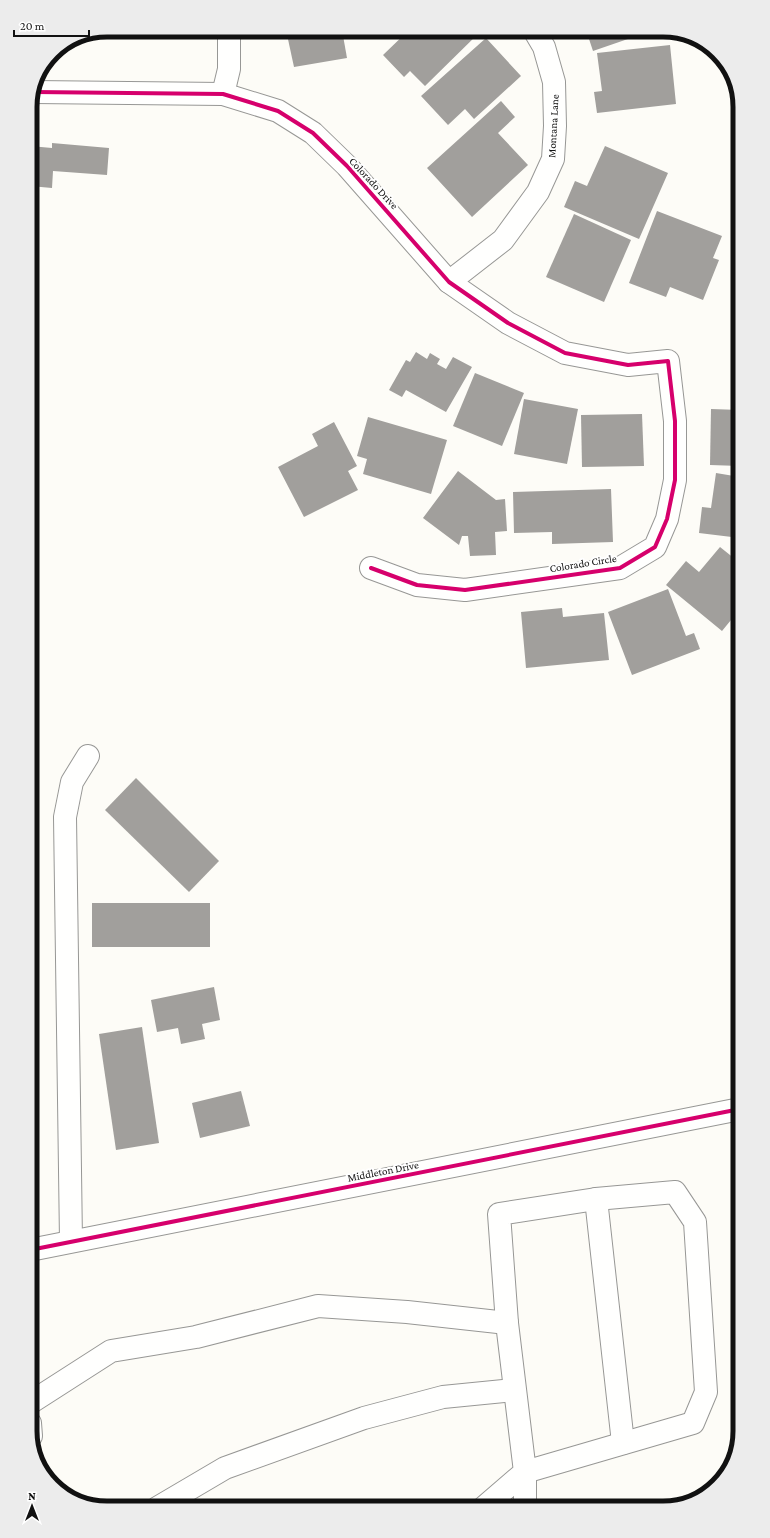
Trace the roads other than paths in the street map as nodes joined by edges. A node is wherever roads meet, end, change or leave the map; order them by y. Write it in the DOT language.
graph roads {
  1 [pos="229,37"];
  2 [pos="538,37"];
  3 [pos="39,92"];
  4 [pos="223,94"];
  5 [pos="449,282"];
  6 [pos="668,361"];
  7 [pos="372,568"];
  8 [pos="88,756"];
  9 [pos="733,1110"];
  10 [pos="596,1199"];
  11 [pos="71,1241"];
  12 [pos="37,1248"];
  13 [pos="507,1323"];
  14 [pos="514,1390"];
  15 [pos="37,1399"];
  16 [pos="623,1443"];
  17 [pos="525,1472"];
  18 [pos="169,1501"];
  19 [pos="491,1501"];
  20 [pos="525,1501"];
  1 -- 4 [label="street"];
  2 -- 5 [label="street, Montana Lane"];
  3 -- 4 [label="street, Colorado Drive"];
  4 -- 5 [label="street, Colorado Drive"];
  5 -- 6 [label="street, Colorado Drive"];
  6 -- 7 [label="street, Colorado Circle"];
  8 -- 11 [label="street"];
  9 -- 11 [label="street, Middleton Drive"];
  10 -- 13 [label="street"];
  10 -- 16 [label="street"];
  10 -- 16 [label="street"];
  11 -- 12 [label="street, Middleton Drive"];
  13 -- 14 [label="street"];
  13 -- 15 [label="street"];
  14 -- 17 [label="street"];
  14 -- 18 [label="street"];
  16 -- 17 [label="street"];
  17 -- 19 [label="street"];
  17 -- 20 [label="street"];
}
